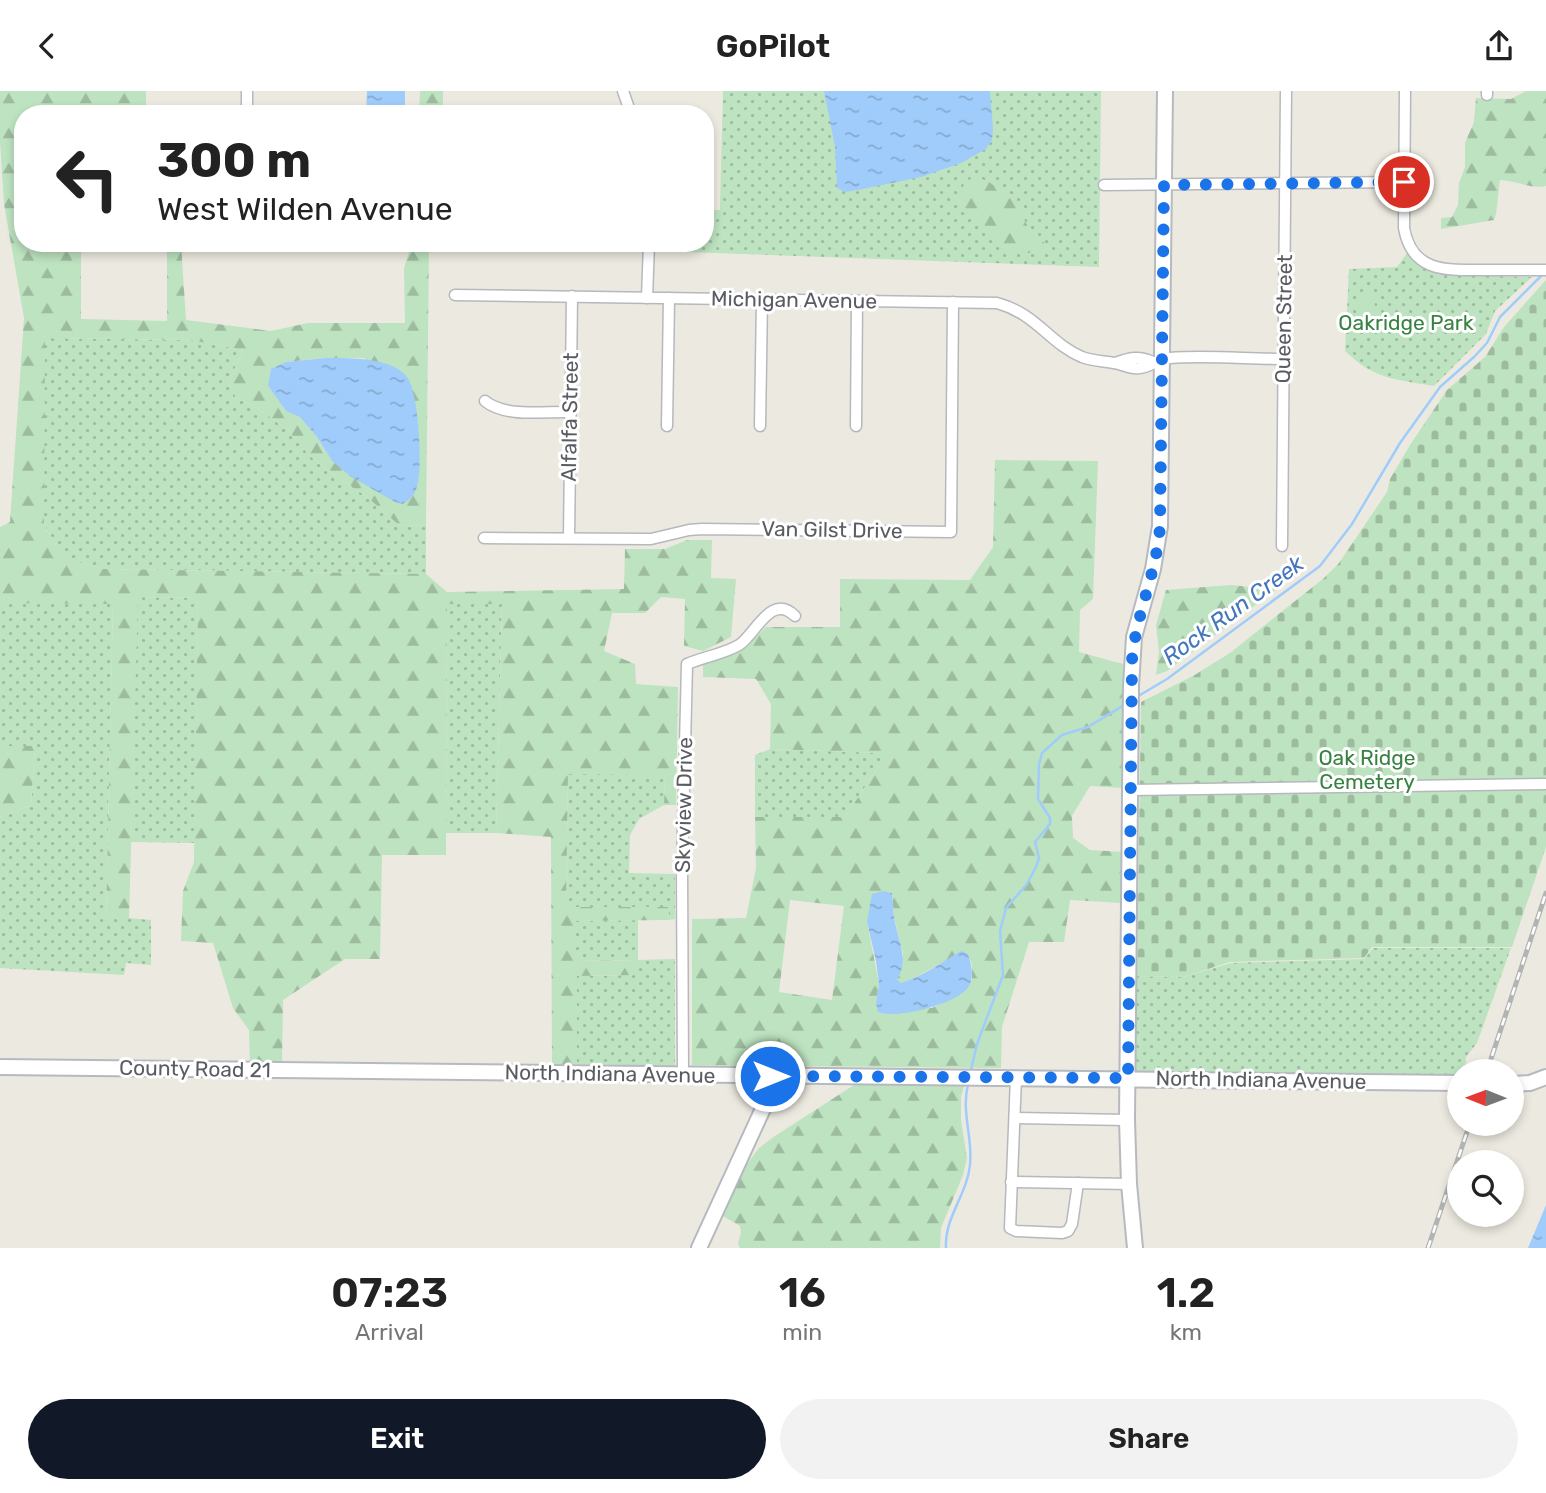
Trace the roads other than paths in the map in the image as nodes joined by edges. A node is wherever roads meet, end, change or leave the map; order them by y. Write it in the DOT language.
graph roads {
  1 [pos="1165,91"];
  2 [pos="1286,91"];
  3 [pos="1405,91"];
  4 [pos="1404,182"];
  5 [pos="1285,183"];
  6 [pos="1104,185"];
  7 [pos="1164,185"];
  8 [pos="649,252"];
  9 [pos="1546,270"];
  10 [pos="455,295"];
  11 [pos="572,296"];
  12 [pos="648,298"];
  13 [pos="669,298"];
  14 [pos="762,299"];
  15 [pos="857,301"];
  16 [pos="953,302"];
  17 [pos="1283,359"];
  18 [pos="1157,361"];
  19 [pos="485,401"];
  20 [pos="571,412"];
  21 [pos="667,426"];
  22 [pos="760,426"];
  23 [pos="856,426"];
  24 [pos="484,538"];
  25 [pos="569,538"];
  26 [pos="1282,546"];
  27 [pos="795,616"];
  28 [pos="1546,784"];
  29 [pos="1130,790"];
  30 [pos="0,1067"];
  31 [pos="391,1070"];
  32 [pos="683,1075"];
  33 [pos="778,1076"];
  34 [pos="1016,1077"];
  35 [pos="1546,1077"];
  36 [pos="1128,1078"];
  37 [pos="1447,1083"];
  38 [pos="1524,1083"];
  39 [pos="1015,1118"];
  40 [pos="1127,1120"];
  41 [pos="1011,1182"];
  42 [pos="1078,1183"];
  43 [pos="1129,1184"];
  44 [pos="699,1248"];
  45 [pos="1135,1248"];
  1 -- 7 [label="street"];
  2 -- 5 [label="street, Queen Street"];
  3 -- 4 [label="street"];
  4 -- 5 [label="street"];
  4 -- 9 [label="street"];
  5 -- 7 [label="street"];
  5 -- 17 [label="street, Queen Street"];
  6 -- 7 [label="street"];
  7 -- 18 [label="street"];
  8 -- 12 [label="street"];
  10 -- 11 [label="street, Michigan Avenue"];
  11 -- 12 [label="street, Michigan Avenue"];
  11 -- 20 [label="street, Alfalfa Street"];
  12 -- 13 [label="street, Michigan Avenue"];
  13 -- 14 [label="street, Michigan Avenue"];
  13 -- 21 [label="street"];
  14 -- 15 [label="street, Michigan Avenue"];
  14 -- 22 [label="street"];
  15 -- 16 [label="street, Michigan Avenue"];
  15 -- 23 [label="street"];
  16 -- 18 [label="street, Michigan Avenue"];
  16 -- 25 [label="street, Van Gilst Drive"];
  17 -- 18 [label="street, Michigan Avenue"];
  17 -- 26 [label="street, Queen Street"];
  18 -- 29 [label="street"];
  19 -- 20 [label="street"];
  20 -- 25 [label="street, Alfalfa Street"];
  24 -- 25 [label="street, Van Gilst Drive"];
  27 -- 32 [label="street, Skyview Drive"];
  28 -- 29 [label="street"];
  29 -- 36 [label="street"];
  30 -- 31 [label="street, County Road 21"];
  31 -- 32 [label="street, North Indiana Avenue"];
  32 -- 33 [label="street, North Indiana Avenue"];
  33 -- 34 [label="street, North Indiana Avenue"];
  33 -- 44 [label="street"];
  34 -- 36 [label="street, North Indiana Avenue"];
  34 -- 39 [label="street"];
  35 -- 38 [label="street"];
  36 -- 37 [label="street, North Indiana Avenue"];
  36 -- 40 [label="street"];
  39 -- 40 [label="street"];
  39 -- 41 [label="street"];
  40 -- 43 [label="street"];
  41 -- 42 [label="street"];
  41 -- 42 [label="street"];
  42 -- 43 [label="street"];
  43 -- 45 [label="street"];
}
